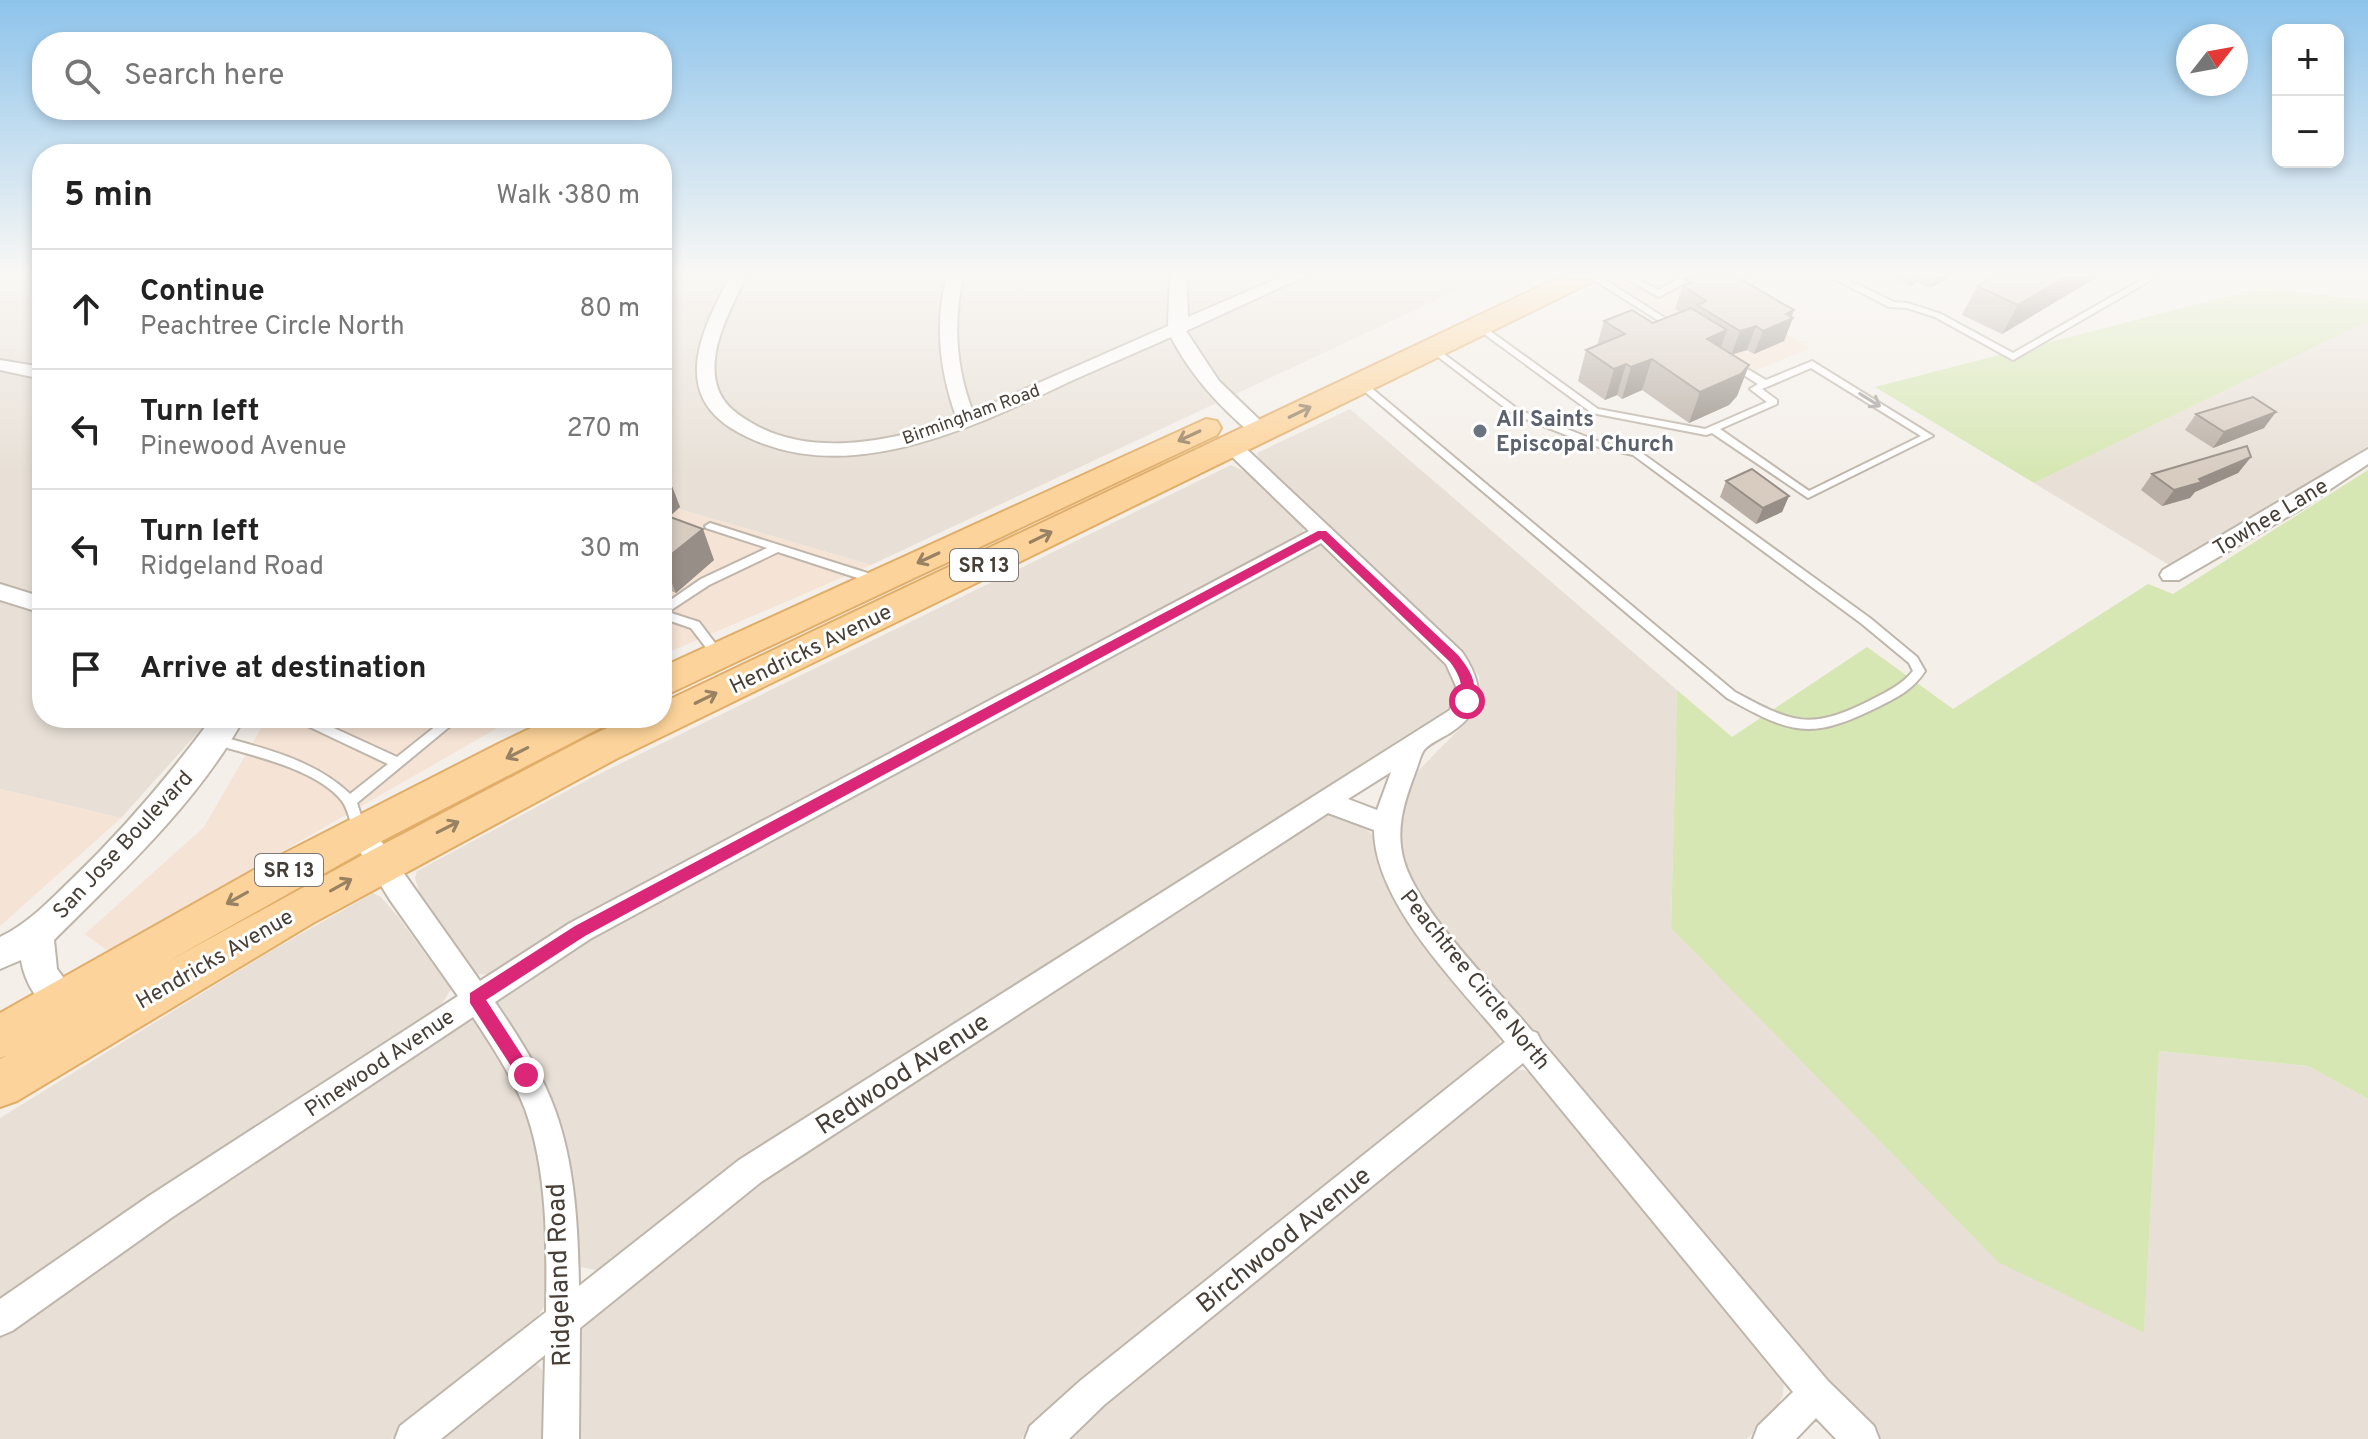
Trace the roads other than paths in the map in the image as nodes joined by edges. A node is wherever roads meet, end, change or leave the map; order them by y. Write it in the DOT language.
graph roads {
  1 [pos="711,339"];
  2 [pos="948,339"];
  3 [pos="1153,339"];
  4 [pos="1181,339"];
  5 [pos="1424,339"];
  6 [pos="1497,339"];
  7 [pos="1980,339"];
  8 [pos="2044,339"];
  9 [pos="1420,340"];
  10 [pos="1725,359"];
  11 [pos="0,365"];
  12 [pos="32,371"];
  13 [pos="1360,383"];
  14 [pos="1765,384"];
  15 [pos="967,420"];
  16 [pos="1713,429"];
  17 [pos="1243,430"];
  18 [pos="2368,455"];
  19 [pos="710,526"];
  20 [pos="1322,533"];
  21 [pos="779,547"];
  22 [pos="2171,575"];
  23 [pos="0,592"];
  24 [pos="872,596"];
  25 [pos="32,602"];
  26 [pos="672,606"];
  27 [pos="672,617"];
  28 [pos="719,656"];
  29 [pos="672,678"];
  30 [pos="672,709"];
  31 [pos="323,728"];
  32 [pos="442,728"];
  33 [pos="564,728"];
  34 [pos="638,728"];
  35 [pos="222,729"];
  36 [pos="1415,743"];
  37 [pos="398,763"];
  38 [pos="1325,801"];
  39 [pos="1386,824"];
  40 [pos="363,832"];
  41 [pos="37,935"];
  42 [pos="1,953"];
  43 [pos="476,998"];
  44 [pos="62,1000"];
  45 [pos="0,1037"];
  46 [pos="1527,1042"];
  47 [pos="46,1057"];
  48 [pos="0,1085"];
  49 [pos="0,1319"];
  50 [pos="561,1319"];
  51 [pos="1816,1393"];
  52 [pos="413,1439"];
  53 [pos="561,1439"];
  54 [pos="1043,1439"];
  55 [pos="1771,1439"];
  56 [pos="1861,1439"];
  1 -- 15 [label="street, Birmingham Road"];
  2 -- 15 [label="street"];
  3 -- 15 [label="street, Birmingham Road"];
  4 -- 17 [label="street"];
  5 -- 9 [label="main road, Hendricks Avenue / SR 13"];
  6 -- 16 [label="lane"];
  7 -- 8 [label="lane"];
  9 -- 13 [label="main road, Hendricks Avenue / SR 13"];
  9 -- 13 [label="lane"];
  9 -- 17 [label="main road, Hendricks Avenue / SR 13"];
  10 -- 14 [label="lane"];
  11 -- 12 [label="street"];
  17 -- 13 [label="main road, Hendricks Avenue / SR 13, one-way"];
  14 -- 16 [label="lane"];
  14 -- 16 [label="lane, one-way"];
  17 -- 20 [label="street"];
  17 -- 24 [label="main road, Hendricks Avenue / SR 13"];
  18 -- 22 [label="street, Towhee Lane"];
  19 -- 21 [label="lane"];
  20 -- 36 [label="street"];
  20 -- 43 [label="street, Pinewood Avenue"];
  21 -- 24 [label="lane"];
  21 -- 26 [label="lane"];
  23 -- 25 [label="street"];
  24 -- 28 [label="main road, Hendricks Avenue / SR 13"];
  30 -- 24 [label="main road, Hendricks Avenue / SR 13, one-way"];
  27 -- 28 [label="lane"];
  28 -- 29 [label="main road, Hendricks Avenue / SR 13"];
  31 -- 37 [label="lane"];
  32 -- 37 [label="lane"];
  33 -- 40 [label="main road, Hendricks Avenue / SR 13, one-way"];
  40 -- 34 [label="main road, Hendricks Avenue / SR 13, one-way"];
  35 -- 40 [label="lane"];
  35 -- 41 [label="street, San Jose Boulevard"];
  36 -- 38 [label="street, Redwood Avenue"];
  36 -- 39 [label="street, Peachtree Circle North"];
  37 -- 40 [label="lane"];
  38 -- 39 [label="street"];
  38 -- 50 [label="street, Redwood Avenue"];
  39 -- 46 [label="street, Peachtree Circle North"];
  40 -- 43 [label="street, Ridgeland Road"];
  40 -- 44 [label="main road, Hendricks Avenue / SR 13, one-way"];
  47 -- 40 [label="main road, Hendricks Avenue / SR 13, one-way"];
  41 -- 42 [label="street, San Jose Boulevard"];
  41 -- 44 [label="street"];
  43 -- 49 [label="street, Pinewood Avenue"];
  43 -- 50 [label="street, Ridgeland Road"];
  44 -- 45 [label="main road, Hendricks Avenue / SR 13"];
  44 -- 47 [label="main road"];
  46 -- 51 [label="street, Peachtree Circle North"];
  46 -- 54 [label="street, Birchwood Avenue"];
  47 -- 48 [label="main road, SR 13"];
  50 -- 52 [label="street, Redwood Avenue"];
  50 -- 53 [label="street, Ridgeland Road"];
  51 -- 55 [label="street"];
  51 -- 56 [label="street, Peachtree Circle North"];
}
